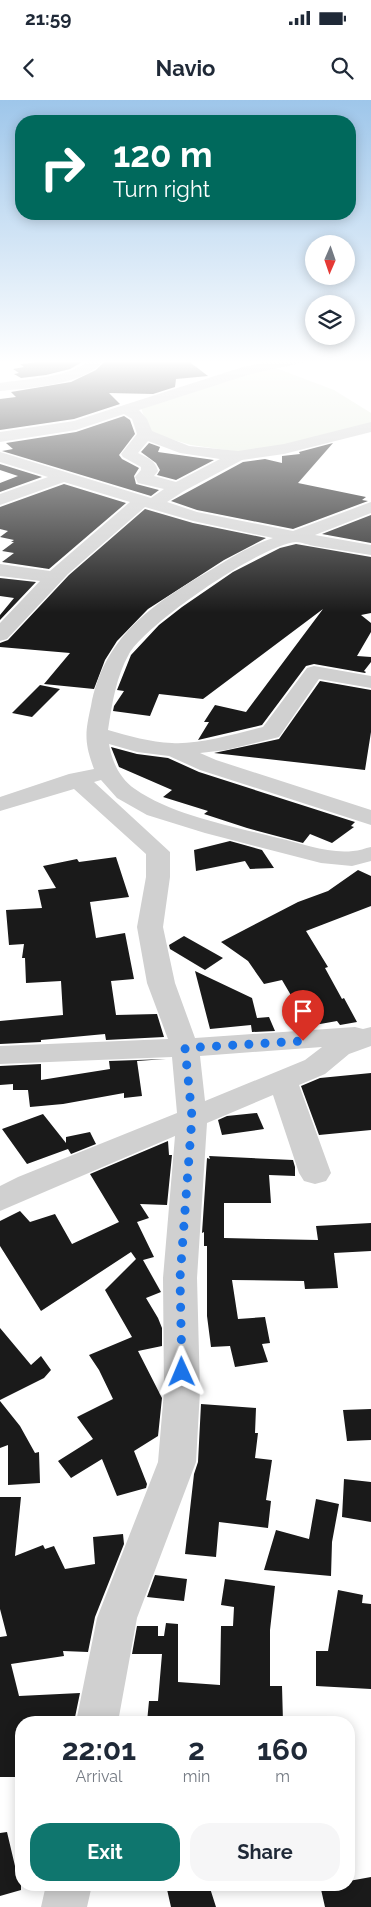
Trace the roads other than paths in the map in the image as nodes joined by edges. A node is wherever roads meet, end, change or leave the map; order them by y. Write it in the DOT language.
graph roads {
  1 [pos="136,444"];
  2 [pos="171,444"];
  3 [pos="299,444"];
  4 [pos="238,456"];
  5 [pos="0,457"];
  6 [pos="64,476"];
  7 [pos="178,487"];
  8 [pos="0,500"];
  9 [pos="147,502"];
  10 [pos="371,507"];
  11 [pos="294,537"];
  12 [pos="371,550"];
  13 [pos="0,570"];
  14 [pos="54,577"];
  15 [pos="0,635"];
  16 [pos="371,682"];
  17 [pos="96,734"];
  18 [pos="174,750"];
  19 [pos="106,772"];
  20 [pos="77,779"];
  21 [pos="0,804"];
  22 [pos="371,818"];
  23 [pos="371,854"];
  24 [pos="371,1035"];
  25 [pos="185,1048"];
  26 [pos="0,1055"];
  27 [pos="283,1080"];
  28 [pos="192,1117"];
  29 [pos="315,1173"];
  30 [pos="0,1200"];
  31 [pos="98,1716"];
  32 [pos="68,1891"];
  33 [pos="64,1907"];
  1 -- 7 [label="street"];
  2 -- 4 [label="street"];
  3 -- 4 [label="street"];
  4 -- 7 [label="street"];
  5 -- 6 [label="street"];
  6 -- 8 [label="street"];
  6 -- 9 [label="street"];
  7 -- 9 [label="street"];
  9 -- 11 [label="street"];
  9 -- 14 [label="street"];
  10 -- 11 [label="street"];
  11 -- 12 [label="street"];
  11 -- 17 [label="street"];
  13 -- 14 [label="street"];
  14 -- 15 [label="street"];
  16 -- 18 [label="street"];
  17 -- 18 [label="street"];
  17 -- 19 [label="street"];
  18 -- 22 [label="street"];
  19 -- 20 [label="street"];
  19 -- 23 [label="street"];
  20 -- 21 [label="street"];
  20 -- 25 [label="street"];
  24 -- 25 [label="street"];
  24 -- 27 [label="street"];
  25 -- 26 [label="street"];
  25 -- 28 [label="street"];
  27 -- 28 [label="street"];
  27 -- 29 [label="street"];
  28 -- 30 [label="street"];
  28 -- 31 [label="street"];
  32 -- 33 [label="street"];
}
